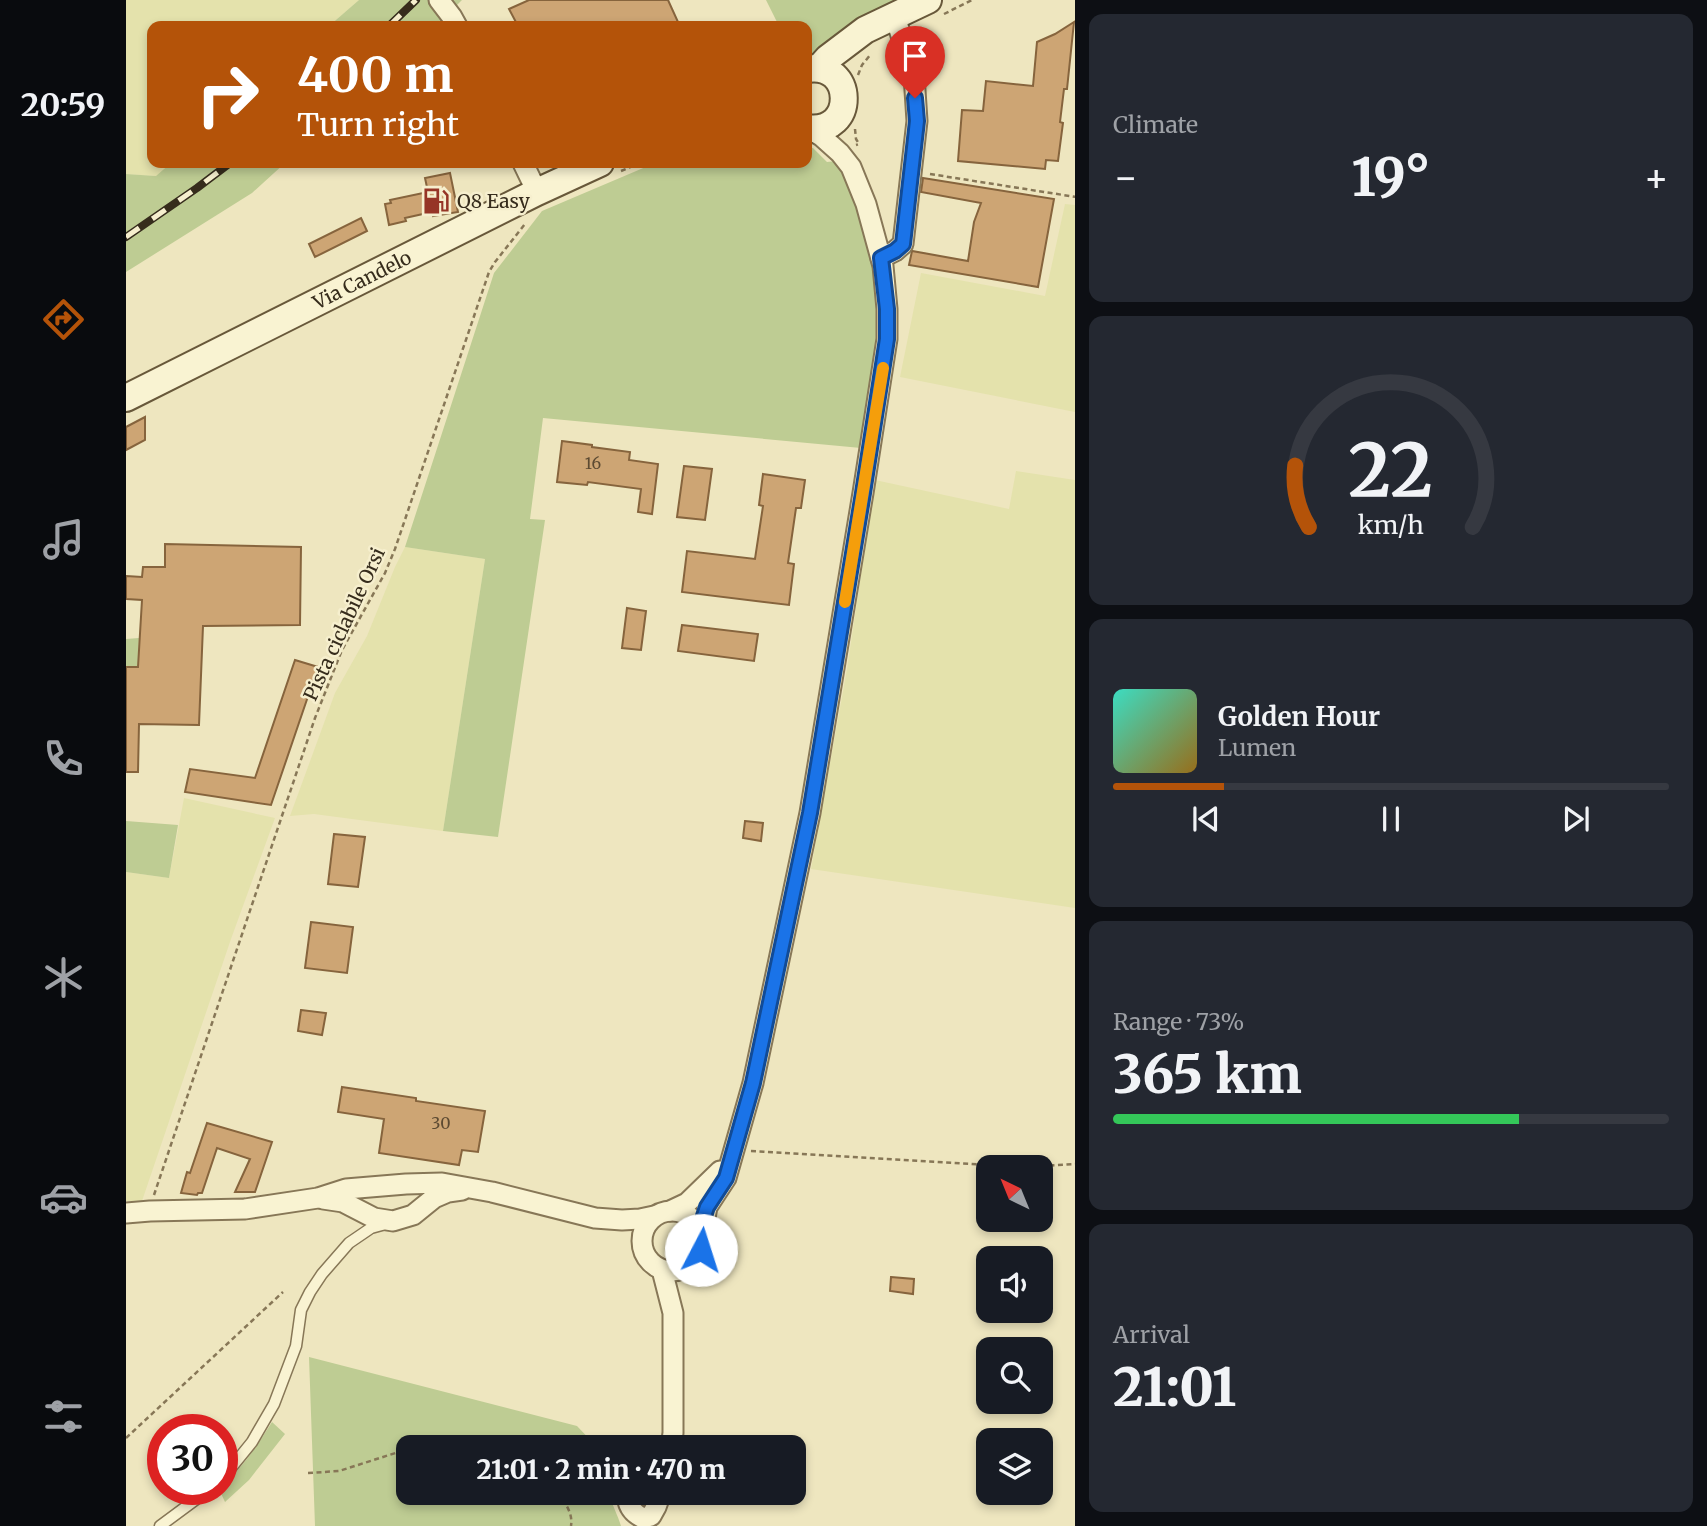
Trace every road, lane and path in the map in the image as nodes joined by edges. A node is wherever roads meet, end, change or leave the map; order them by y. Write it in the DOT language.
graph roads {
  1 [pos="439,0"];
  2 [pos="928,0"];
  3 [pos="895,17"];
  4 [pos="454,21"];
  5 [pos="813,69"];
  6 [pos="842,103"];
  7 [pos="812,128"];
  8 [pos="812,130"];
  9 [pos="851,167"];
  10 [pos="525,168"];
  11 [pos="608,168"];
  12 [pos="911,171"];
  13 [pos="537,192"];
  14 [pos="1075,197"];
  15 [pos="528,219"];
  16 [pos="881,258"];
  17 [pos="126,398"];
  18 [pos="735,1150"];
  19 [pos="976,1164"];
  20 [pos="1075,1164"];
  21 [pos="1054,1165"];
  22 [pos="471,1189"];
  23 [pos="318,1198"];
  24 [pos="150,1211"];
  25 [pos="126,1213"];
  26 [pos="662,1214"];
  27 [pos="595,1218"];
  28 [pos="393,1221"];
  29 [pos="702,1234"];
  30 [pos="642,1245"];
  31 [pos="692,1264"];
  32 [pos="662,1270"];
  33 [pos="283,1292"];
  34 [pos="673,1313"];
  35 [pos="672,1415"];
  36 [pos="664,1435"];
  37 [pos="673,1435"];
  38 [pos="126,1438"];
  39 [pos="396,1453"];
  40 [pos="238,1459"];
  41 [pos="308,1473"];
  42 [pos="188,1505"];
  43 [pos="566,1505"];
  44 [pos="657,1505"];
  45 [pos="638,1514"];
  46 [pos="160,1526"];
  47 [pos="571,1526"];
  1 -- 4 [label="street"];
  2 -- 3 [label="street"];
  3 -- 5 [label="street"];
  3 -- 6 [label="street"];
  3 -- 12 [label="street"];
  5 -- 6 [label="street"];
  6 -- 7 [label="street"];
  6 -- 9 [label="street"];
  8 -- 9 [label="street"];
  9 -- 16 [label="street"];
  10 -- 13 [label="street"];
  11 -- 13 [label="street, Via Candelo"];
  12 -- 14 [label="path"];
  12 -- 16 [label="street"];
  13 -- 17 [label="street, Via Candelo"];
  15 -- 24 [label="path, Pista ciclabile Orsi"];
  16 -- 18 [label="street"];
  18 -- 19 [label="path"];
  18 -- 26 [label="street"];
  18 -- 29 [label="street"];
  20 -- 21 [label="path"];
  22 -- 23 [label="street"];
  22 -- 27 [label="street"];
  22 -- 28 [label="street"];
  23 -- 24 [label="street"];
  23 -- 28 [label="street"];
  24 -- 25 [label="street"];
  26 -- 27 [label="street"];
  26 -- 29 [label="street"];
  26 -- 30 [label="street"];
  27 -- 30 [label="street"];
  28 -- 40 [label="lane"];
  29 -- 31 [label="street"];
  30 -- 32 [label="street"];
  31 -- 32 [label="street"];
  31 -- 34 [label="street"];
  32 -- 34 [label="street"];
  33 -- 38 [label="path"];
  34 -- 35 [label="street"];
  35 -- 36 [label="street"];
  35 -- 37 [label="street"];
  39 -- 41 [label="path"];
  42 -- 46 [label="lane"];
  43 -- 47 [label="path"];
  44 -- 45 [label="street"];
}
